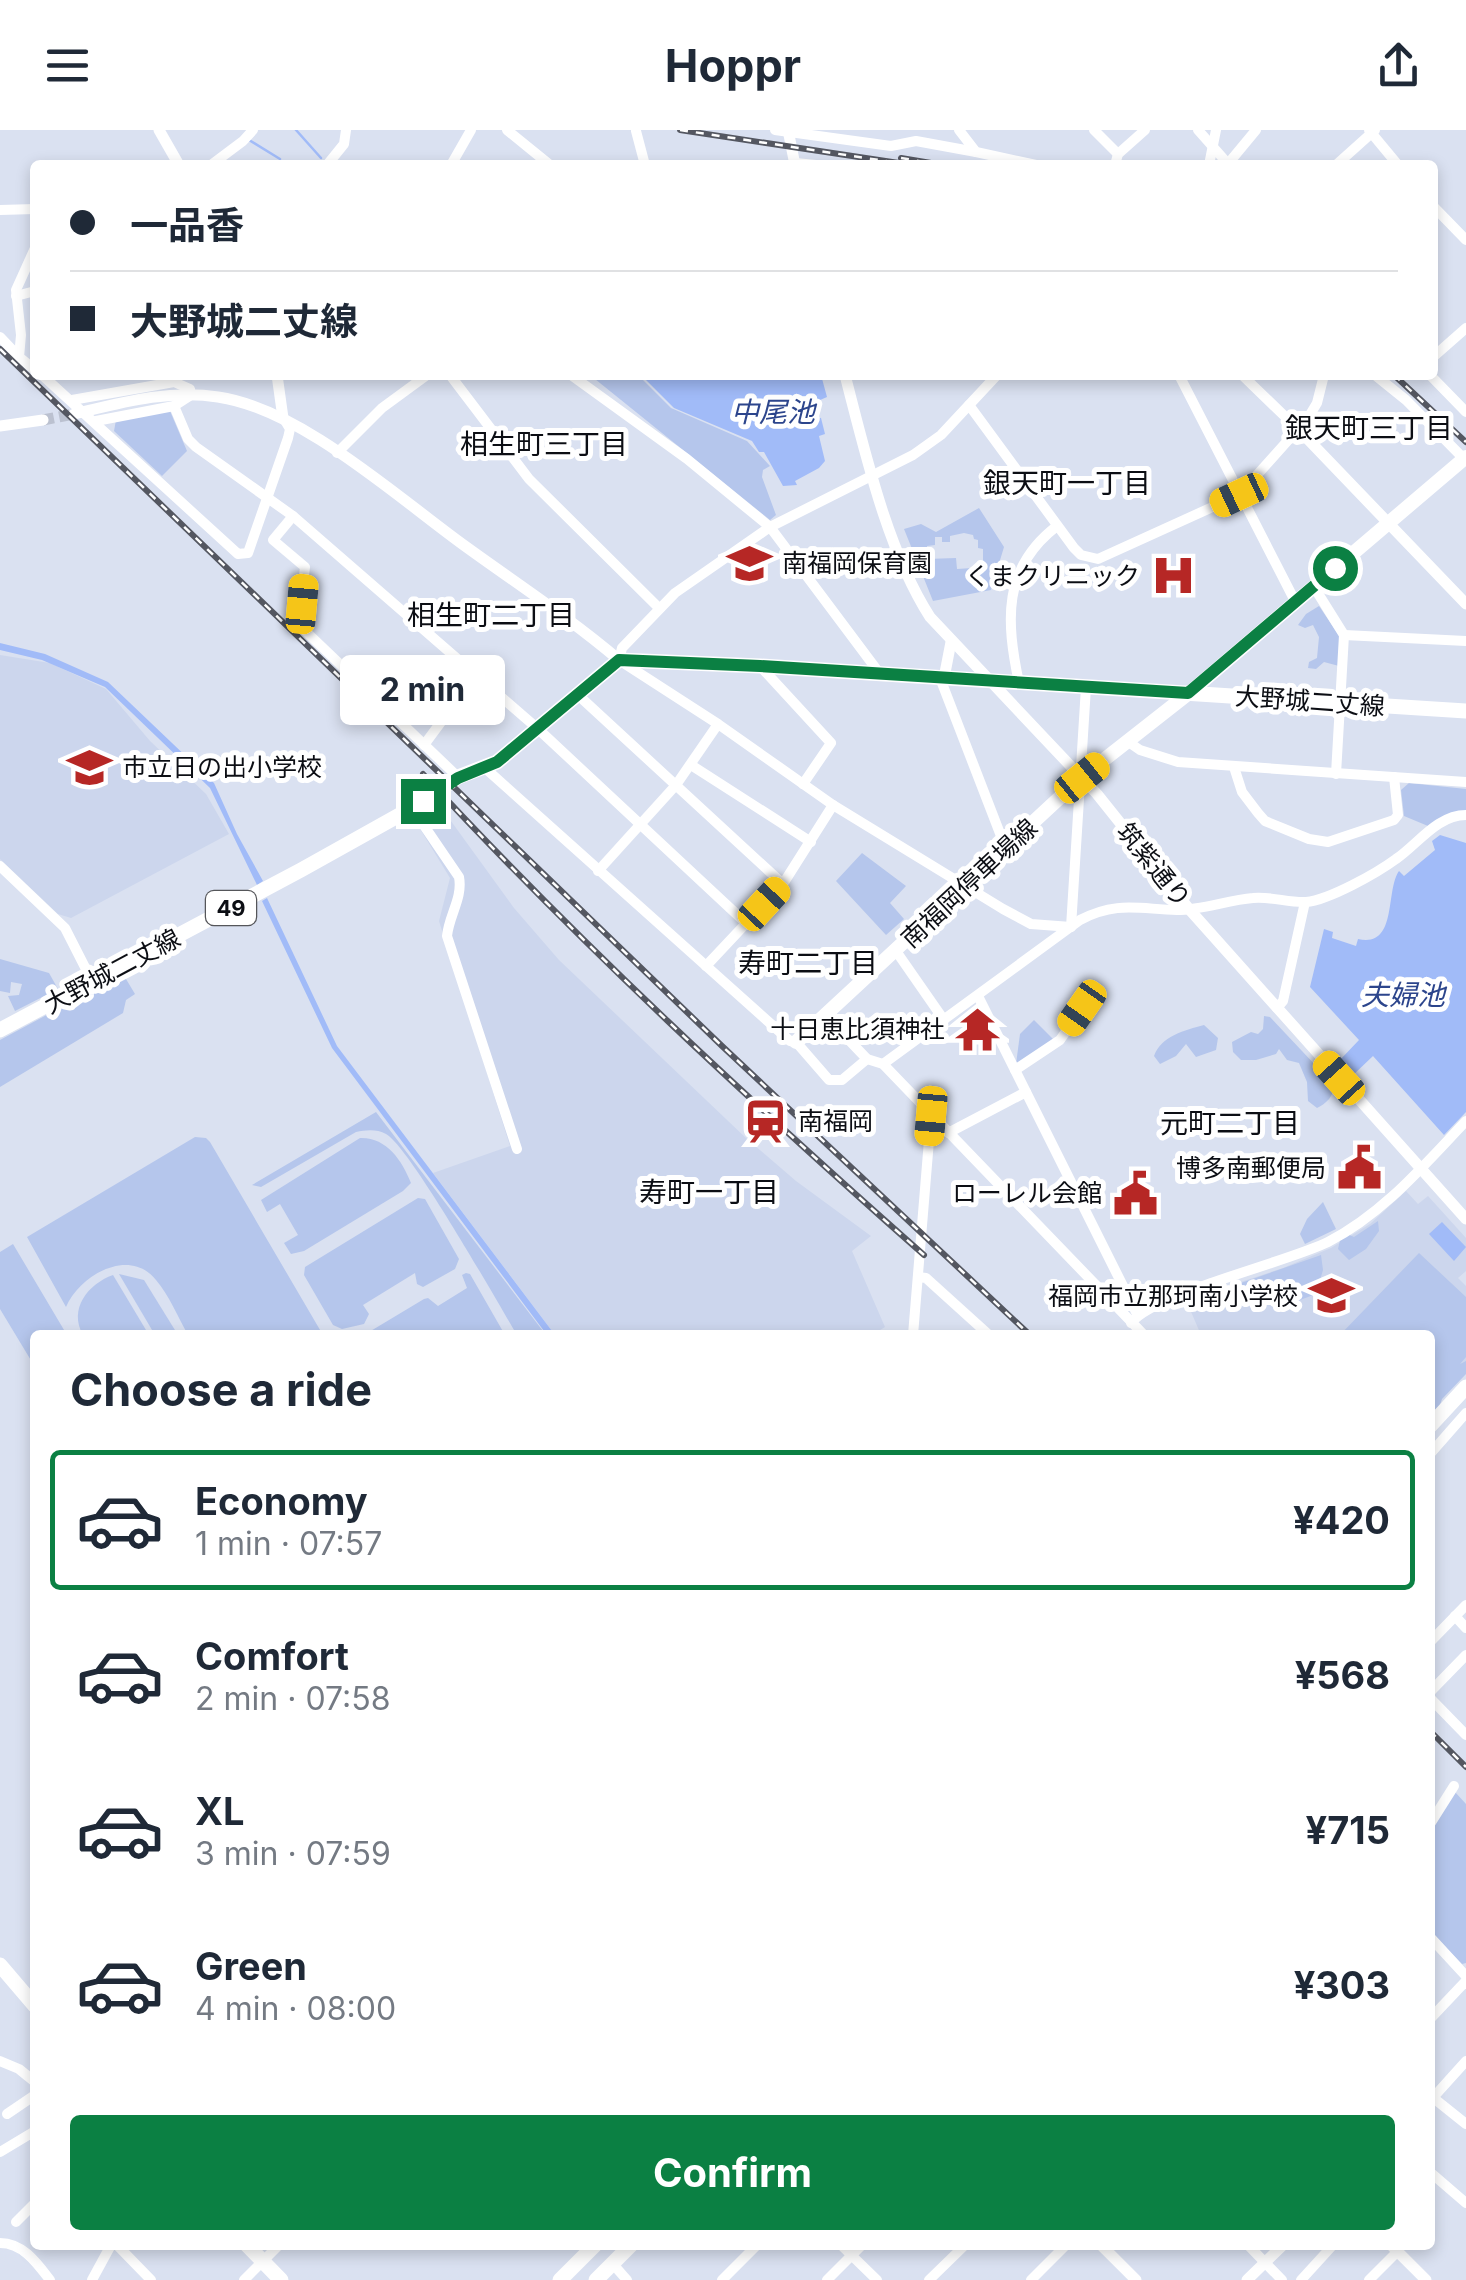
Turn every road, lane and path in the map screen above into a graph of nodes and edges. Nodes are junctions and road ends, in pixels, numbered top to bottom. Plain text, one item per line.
1 (159, 130) edge
2 (253, 130) edge
3 (346, 130) edge
4 (471, 130) edge
5 (507, 130) edge
6 (775, 130) edge
7 (959, 130) edge
8 (1094, 130) edge
9 (1145, 130) edge
10 (1198, 130) edge
11 (1216, 130) edge
12 (1256, 130) edge
13 (636, 131) edge
14 (788, 131) edge
15 (1372, 131) edge
16 (1214, 146) junction
17 (976, 152) junction
18 (176, 160) edge
19 (217, 160) edge
20 (332, 160) edge
21 (454, 160) edge
22 (544, 160) edge
23 (640, 160) edge
24 (794, 160) edge
25 (1013, 160) edge
26 (1116, 160) edge
27 (1210, 160) edge
28 (1224, 160) edge
29 (1232, 160) edge
30 (1341, 160) edge
31 (1394, 160) edge
32 (30, 209) edge
33 (0, 210) edge
34 (1438, 210) edge
35 (1466, 240) edge
36 (30, 259) edge
37 (30, 293) edge
38 (16, 296) junction
39 (1466, 328) edge
40 (0, 337) edge
41 (1438, 353) edge
42 (19, 357) junction
43 (30, 366) edge
44 (47, 380) edge
45 (166, 380) edge
46 (176, 380) edge
47 (278, 380) edge
48 (420, 380) edge
49 (454, 380) edge
50 (578, 380) edge
51 (846, 380) edge
52 (992, 380) edge
53 (1182, 380) edge
54 (1247, 380) edge
55 (1323, 380) edge
56 (1381, 380) edge
57 (1435, 380) edge
58 (190, 394) junction
59 (74, 405) junction
60 (969, 405) junction
61 (174, 406) junction
62 (1466, 412) edge
63 (283, 418) junction
64 (42, 420) tunnel mouth
65 (94, 420) junction
66 (0, 426) edge
67 (1298, 430) junction
68 (337, 453) junction
69 (1465, 459) edge
70 (871, 475) junction
71 (1239, 495) junction
72 (267, 497) junction
73 (292, 516) junction
74 (1388, 524) junction
75 (1057, 526) junction
76 (770, 527) junction
77 (1314, 587) junction
78 (1296, 603) junction
79 (1466, 604) edge
80 (660, 608) junction
81 (1344, 635) junction
82 (1466, 641) edge
83 (951, 642) junction
84 (619, 660) junction
85 (760, 666) junction
86 (470, 672) junction
87 (881, 674) junction
88 (942, 678) junction
89 (990, 681) junction
90 (1019, 683) junction
91 (1086, 687) junction
92 (1188, 693) junction
93 (578, 695) junction
94 (1340, 703) junction
95 (1466, 711) edge
96 (718, 724) junction
97 (537, 728) junction
98 (1127, 742) junction
99 (424, 745) junction
100 (691, 764) junction
101 (1234, 767) junction
102 (485, 768) junction
103 (1336, 774) junction
104 (1394, 777) junction
105 (458, 778) junction
106 (1082, 778) junction
107 (1466, 782) edge
108 (803, 784) junction
109 (676, 785) junction
110 (834, 805) junction
111 (412, 808) junction
112 (1466, 815) edge
113 (641, 824) junction
114 (810, 842) junction
115 (1006, 849) junction
116 (0, 866) edge
117 (598, 871) junction
118 (782, 884) junction
119 (968, 886) junction
120 (1305, 902) junction
121 (1189, 909) junction
122 (746, 923) junction
123 (1072, 927) junction
124 (896, 951) junction
125 (706, 966) junction
126 (92, 981) junction
127 (978, 996) junction
128 (1082, 1008) dead end
129 (1277, 1008) junction
130 (825, 1014) junction
131 (944, 1020) junction
132 (0, 1030) edge
133 (796, 1042) junction
134 (867, 1059) junction
135 (883, 1064) junction
136 (1015, 1070) junction
137 (1026, 1092) junction
138 (931, 1116) junction
139 (1466, 1121) edge
140 (948, 1134) junction
141 (517, 1149) dead end
142 (1420, 1169) junction
143 (1466, 1219) edge
144 (918, 1276) junction
145 (1134, 1318) junction
146 (913, 1330) edge
147 (984, 1330) edge
148 (1141, 1330) edge
149 (1466, 1387) edge
150 (1466, 1413) edge
151 (1435, 1421) edge
152 (1435, 1448) edge
153 (1466, 1605) edge
154 (1455, 1616) junction
155 (1466, 1628) edge
156 (1435, 1637) edge
157 (1466, 1655) edge
158 (1435, 1689) edge
159 (1435, 1701) edge
160 (1466, 1735) edge
161 (1454, 1786) dead end
162 (1435, 1816) edge
163 (1435, 1943) edge
164 (1, 1970) edge
165 (1466, 1978) edge
166 (30, 2001) edge
167 (1435, 2013) edge
168 (0, 2061) edge
169 (1466, 2061) edge
170 (30, 2078) edge
171 (1435, 2094) edge
172 (30, 2098) edge
173 (1435, 2101) edge
174 (7, 2114) dead end
175 (1466, 2124) edge
176 (30, 2134) edge
177 (0, 2152) edge
178 (1435, 2176) edge
179 (1466, 2203) edge
180 (30, 2209) edge
181 (16, 2222) dead end
182 (0, 2243) edge
183 (35, 2250) edge
184 (111, 2250) edge
185 (119, 2250) edge
186 (252, 2250) edge
187 (273, 2250) edge
188 (590, 2250) edge
189 (600, 2250) edge
190 (626, 2250) edge
191 (752, 2250) edge
192 (846, 2250) edge
193 (857, 2250) edge
194 (960, 2250) edge
195 (1061, 2250) edge
196 (1106, 2250) edge
197 (1253, 2250) edge
198 (1278, 2250) edge
199 (1328, 2250) edge
200 (1392, 2250) edge
201 (1396, 2250) edge
202 (30, 2255) junction
203 (852, 2256) junction
204 (262, 2260) junction
205 (1266, 2262) junction
206 (612, 2263) junction
207 (1133, 2279) edge
208 (50, 2280) edge
209 (92, 2280) edge
210 (151, 2280) edge
211 (244, 2280) edge
212 (281, 2280) edge
213 (560, 2280) edge
214 (596, 2280) edge
215 (627, 2280) edge
216 (722, 2280) edge
217 (827, 2280) edge
218 (877, 2280) edge
219 (929, 2280) edge
220 (1032, 2280) edge
221 (1247, 2280) edge
222 (1282, 2280) edge
223 (1300, 2280) edge
224 (1369, 2280) edge
225 (1426, 2280) edge

1 - 18 street
2 - 19 street
3 - 20 street
4 - 21 street
5 - 22 street
6 - 14 street
7 - 17 street
8 - 26 street
9 - 26 street
10 - 16 street
11 - 16 street
12 - 29 street
13 - 23 street
14 - 17 street
14 - 24 street
15 - 30 street
15 - 31 street
16 - 27 street
16 - 28 street
17 - 25 street
32 - 33 street
34 - 35 street
36 - 38 street
37 - 38 street
38 - 42 street
39 - 41 street
40 - 42 street
42 - 43 street
44 - 59 street
45 - 59 street
46 - 58 street
47 - 63 street
48 - 68 street
49 - 80 street
50 - 76 street
51 - 70 street, 筑紫通り
52 - 60 street
53 - 71 street
54 - 67 street
55 - 67 street
56 - 69 street
57 - 62 street
58 - 59 street
58 - 61 street
58 - 63 street
59 - 65 street
60 - 70 street
60 - 75 street
61 - 65 street
61 - 72 street
63 - 68 street
63 - 72 street
64 - 66 street
65 - 72 street
67 - 71 street
67 - 74 street
68 - 84 street
69 - 74 main road, 南福岡停車場線
70 - 76 street
70 - 83 street, 筑紫通り
71 - 75 street
71 - 78 street
72 - 73 street
73 - 86 street
73 - 99 street
74 - 77 main road, 南福岡停車場線
74 - 79 street
75 - 90 street
76 - 80 street
76 - 87 street
77 - 78 main road, 南福岡停車場線
77 - 81 street
78 - 92 main road, 南福岡停車場線
80 - 84 street
81 - 82 street
81 - 94 street
83 - 88 street
83 - 89 street, 筑紫通り
84 - 85 main road, 大野城二丈線
84 - 93 main road, 大野城二丈線 / 49
84 - 96 street
85 - 87 main road, 大野城二丈線
85 - 108 street
86 - 97 street
86 - 99 street
87 - 88 main road, 大野城二丈線
88 - 89 main road, 大野城二丈線
88 - 115 street
89 - 90 main road, 大野城二丈線
89 - 106 street, 筑紫通り
90 - 91 main road, 大野城二丈線
91 - 92 main road, 大野城二丈線
91 - 106 street
92 - 94 main road, 大野城二丈線
92 - 98 main road, 南福岡停車場線
93 - 97 main road, 大野城二丈線 / 49
93 - 109 street
94 - 95 main road, 大野城二丈線
94 - 103 street
96 - 100 street
96 - 108 street
97 - 102 main road, 大野城二丈線 / 49
97 - 113 street
98 - 101 street
98 - 106 main road, 南福岡停車場線
99 - 105 street
100 - 109 street
100 - 114 street
101 - 103 street
101 - 104 street
102 - 105 main road, 大野城二丈線 / 49
102 - 117 street
103 - 104 street
104 - 107 street
105 - 111 main road, 大野城二丈線 / 49
106 - 115 main road, 南福岡停車場線
106 - 121 street, 筑紫通り
106 - 123 street
108 - 110 street
109 - 113 street
109 - 118 street
110 - 114 street
110 - 119 street
111 - 126 main road, 大野城二丈線 / 49
111 - 141 street
112 - 120 street
113 - 117 street
113 - 122 street
114 - 118 street
115 - 119 main road, 南福岡停車場線
116 - 126 street
117 - 125 street
118 - 122 street
119 - 123 street
119 - 124 main road, 南福岡停車場線
120 - 121 street
120 - 129 street
121 - 123 street
121 - 129 street, 筑紫通り
122 - 125 street
123 - 127 street
124 - 130 main road, 南福岡停車場線
124 - 131 street
125 - 133 street
126 - 132 main road, 大野城二丈線 / 49
127 - 131 street
127 - 136 street
128 - 136 street
129 - 142 street, 筑紫通り
130 - 133 main road, 南福岡停車場線
130 - 134 street
131 - 135 street
133 - 134 street
134 - 135 street
135 - 138 street
136 - 137 street
137 - 140 street
137 - 145 street
138 - 140 street
138 - 144 street
139 - 142 street
140 - 145 street
142 - 143 street, 筑紫通り
142 - 145 street
144 - 146 street
144 - 147 street
145 - 148 street
149 - 151 main road
150 - 152 street
153 - 154 street
154 - 155 street
154 - 156 street
157 - 158 street
159 - 160 street
161 - 162 street
163 - 165 street
164 - 166 main road
165 - 167 street
168 - 170 street
169 - 171 street
172 - 174 street
173 - 175 street
176 - 177 street
178 - 179 street
180 - 181 street
182 - 202 street
183 - 202 street
184 - 209 street
185 - 210 street
186 - 204 main road
187 - 204 street
188 - 213 main road
189 - 206 street
190 - 206 main road
191 - 216 street
192 - 203 street
193 - 203 street
194 - 219 street
195 - 220 street
196 - 207 street
197 - 205 street
198 - 205 street
199 - 223 street
200 - 224 street
201 - 225 street
202 - 208 street
203 - 217 street
203 - 218 street
204 - 211 street
204 - 212 main road
205 - 221 street
205 - 222 street
206 - 214 main road
206 - 215 street

